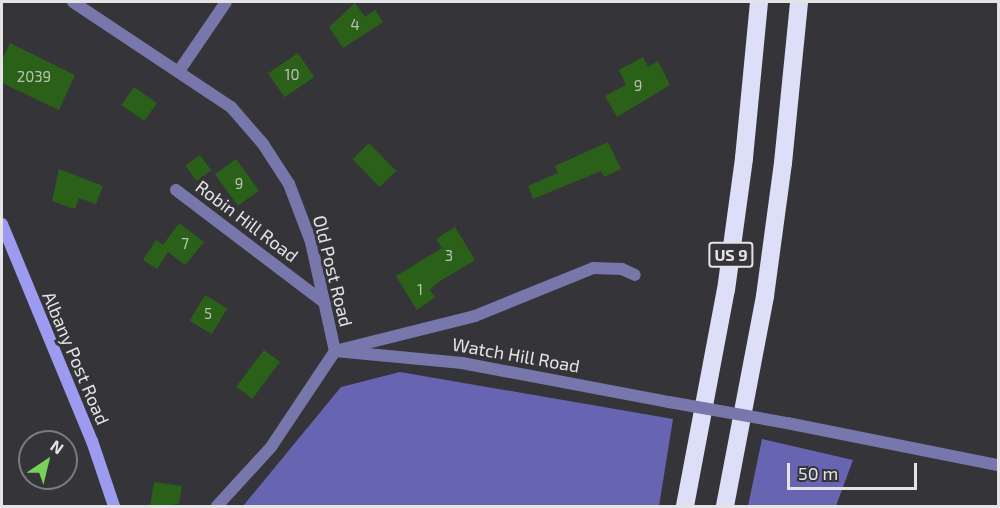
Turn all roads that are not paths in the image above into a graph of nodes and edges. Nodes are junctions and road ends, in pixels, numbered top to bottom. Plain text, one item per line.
1 (73, 2) edge
2 (226, 2) edge
3 (759, 2) edge
4 (799, 2) edge
5 (179, 70) junction
6 (176, 190) dead end
7 (2, 224) edge
8 (634, 274) dead end
9 (325, 303) junction
10 (335, 351) junction
11 (999, 465) edge
12 (114, 507) edge
13 (217, 507) edge
14 (686, 507) edge
15 (725, 507) edge

1 - 5 street, Old Post Road
2 - 5 street
3 - 14 highway, US 9
4 - 15 highway, US 9
5 - 9 street, Old Post Road
6 - 9 street, Robin Hill Road
7 - 12 main road, Albany Post Road
8 - 10 street, Watch Hill Road
9 - 10 street, Old Post Road
10 - 11 street, Watch Hill Road, bridge
10 - 13 street, Old Post Road

